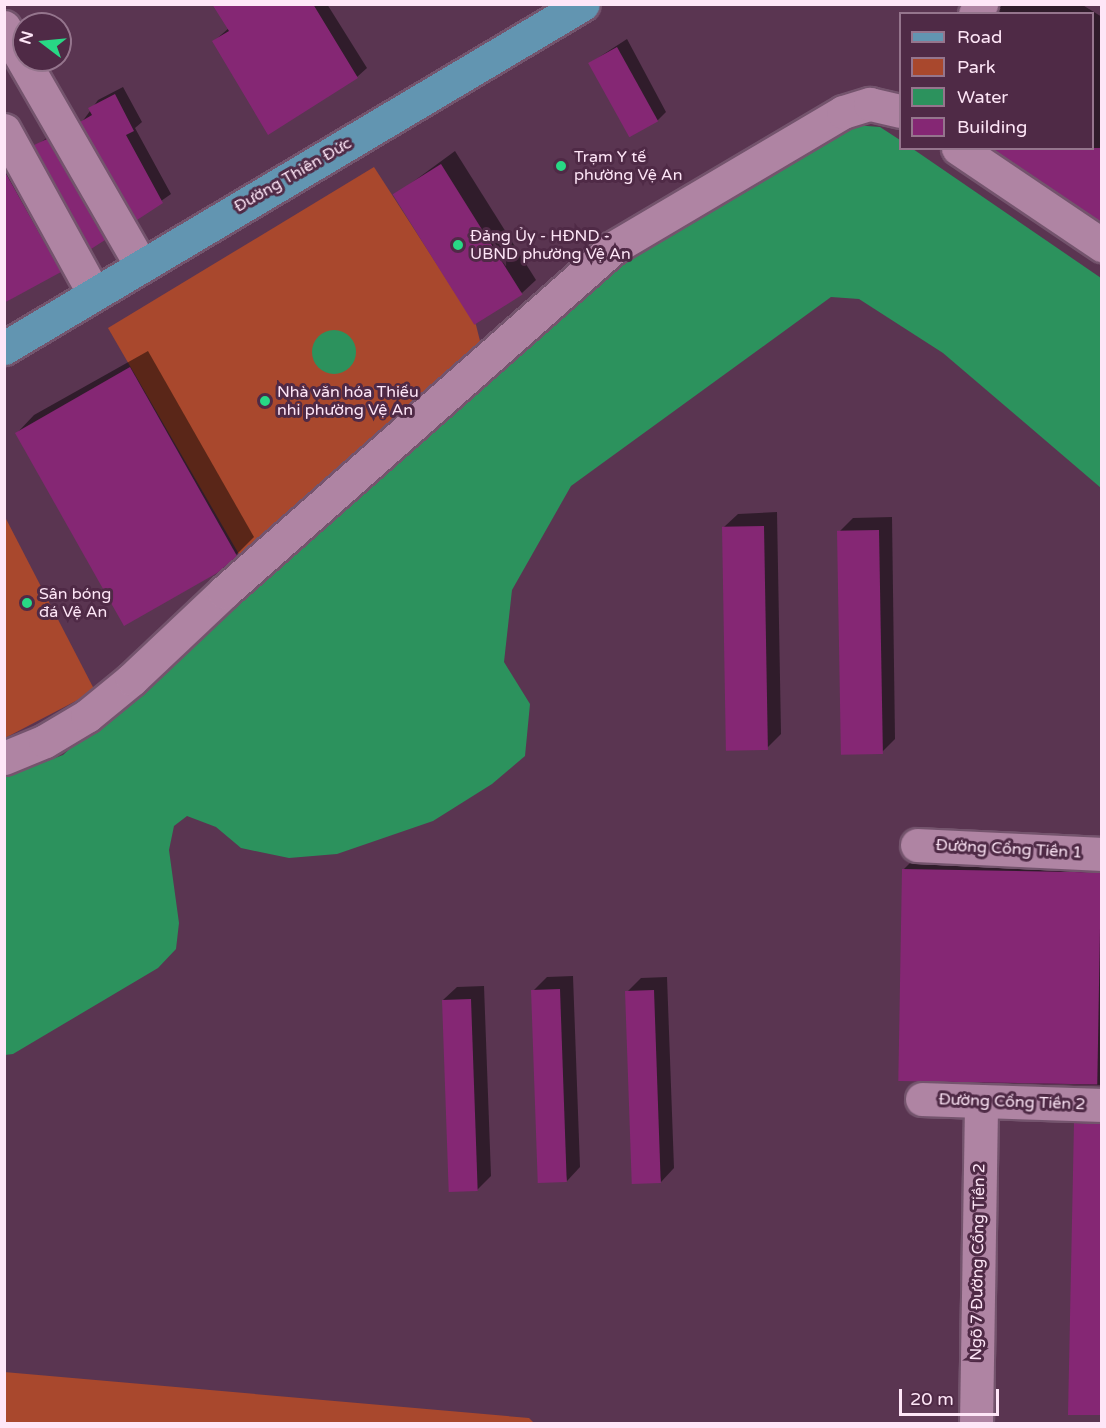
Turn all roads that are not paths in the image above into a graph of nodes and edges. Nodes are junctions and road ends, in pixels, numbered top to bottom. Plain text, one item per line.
1 (583, 4) edge
2 (4, 27) edge
3 (899, 111) edge
4 (4, 130) edge
5 (961, 150) edge
6 (1101, 245) edge
7 (141, 265) junction
8 (94, 294) junction
9 (4, 348) edge
10 (4, 758) edge
11 (917, 845) dead end
12 (1101, 854) edge
13 (922, 1099) dead end
14 (981, 1101) junction
15 (1101, 1105) edge
16 (976, 1424) edge

1 - 7 main road, Đường Thiên Đức
2 - 7 street
3 - 10 street
4 - 8 street
5 - 6 street
7 - 8 main road, Đường Thiên Đức
8 - 9 main road, Đường Thiên Đức
11 - 12 street, Đường Cổng Tiền 1
13 - 14 street, Đường Cổng Tiền 2
14 - 15 street, Đường Cổng Tiền 2
14 - 16 street, Ngõ 7 Đường Cổng Tiền 2

